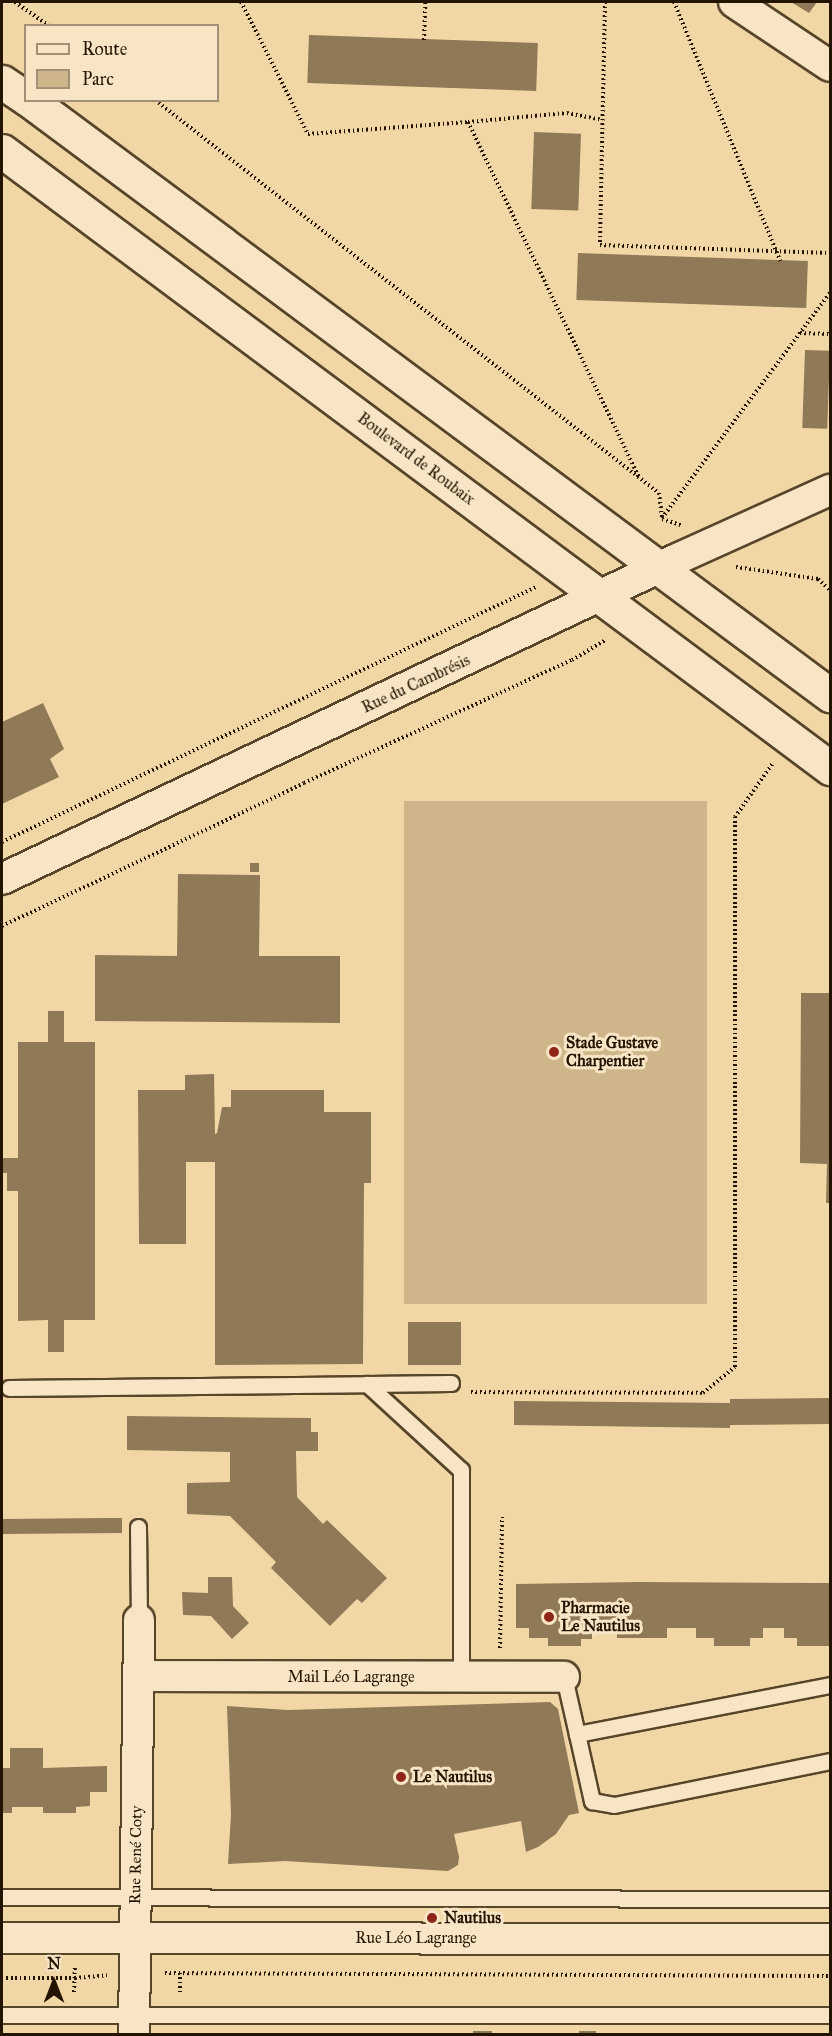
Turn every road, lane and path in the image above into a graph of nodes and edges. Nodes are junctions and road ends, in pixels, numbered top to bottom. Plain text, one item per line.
1 (15, 2) edge
2 (242, 2) edge
3 (425, 2) edge
4 (605, 2) edge
5 (674, 2) edge
6 (734, 2) edge
7 (46, 24) edge
8 (424, 40) dead end
9 (831, 66) edge
10 (2, 82) edge
11 (24, 97) edge
12 (31, 102) edge
13 (158, 102) edge
14 (602, 120) junction
15 (468, 122) junction
16 (2, 151) edge
17 (776, 251) junction
18 (831, 253) edge
19 (780, 261) dead end
20 (831, 293) edge
21 (799, 333) junction
22 (831, 334) edge
23 (639, 478) junction
24 (831, 490) edge
25 (735, 567) dead end
26 (661, 569) junction
27 (564, 570) junction
28 (831, 590) edge
29 (601, 597) junction
30 (635, 622) junction
31 (831, 695) edge
32 (791, 739) junction
33 (831, 768) edge
34 (2, 842) edge
35 (2, 879) edge
36 (2, 926) edge
37 (452, 1383) joint
38 (367, 1384) junction
39 (9, 1388) dead end
40 (502, 1517) dead end
41 (138, 1527) dead end
42 (139, 1620) joint
43 (139, 1676) junction
44 (462, 1677) junction
45 (500, 1677) junction
46 (564, 1677) joint
47 (831, 1685) edge
48 (577, 1734) junction
49 (831, 1761) edge
50 (2, 1897) edge
51 (135, 1897) junction
52 (831, 1899) edge
53 (2, 1938) edge
54 (135, 1938) junction
55 (831, 1940) edge
56 (135, 1972) junction
57 (831, 1976) edge
58 (2, 1978) edge
59 (2, 2015) edge
60 (831, 2015) edge
61 (134, 2025) edge

1 - 7 path
2 - 15 path
3 - 8 path
4 - 14 path
5 - 17 path
6 - 9 street
10 - 11 main road
12 - 26 main road
13 - 23 path
14 - 15 path
14 - 17 path
15 - 23 path
16 - 27 main road, Boulevard de Roubaix
17 - 18 path
17 - 19 path
20 - 21 path
21 - 22 path
21 - 23 path
24 - 26 street, Rue du Cambrésis
25 - 28 path
26 - 29 street, Rue du Cambrésis
26 - 31 main road
27 - 29 main road, Boulevard de Roubaix
27 - 34 path
29 - 30 main road, Boulevard de Roubaix
29 - 35 street, Rue du Cambrésis
30 - 32 main road, Boulevard de Roubaix
30 - 36 path
32 - 33 main road, Boulevard de Roubaix
32 - 37 path
37 - 38 lane
38 - 39 lane
38 - 44 lane
40 - 45 path
41 - 42 lane
42 - 43 street, Rue René Coty
43 - 44 street, Mail Léo Lagrange
43 - 51 street, Rue René Coty
44 - 45 street, Mail Léo Lagrange
45 - 46 street, Mail Léo Lagrange
46 - 48 lane
47 - 48 lane
48 - 49 lane
50 - 51 lane
51 - 52 lane
51 - 54 street, Rue René Coty
53 - 54 street, Rue Léo Lagrange
54 - 55 street, Rue Léo Lagrange
54 - 56 street, Rue René Coty
56 - 57 path
56 - 58 path
56 - 61 street, Rue René Coty
59 - 61 lane
60 - 61 lane

